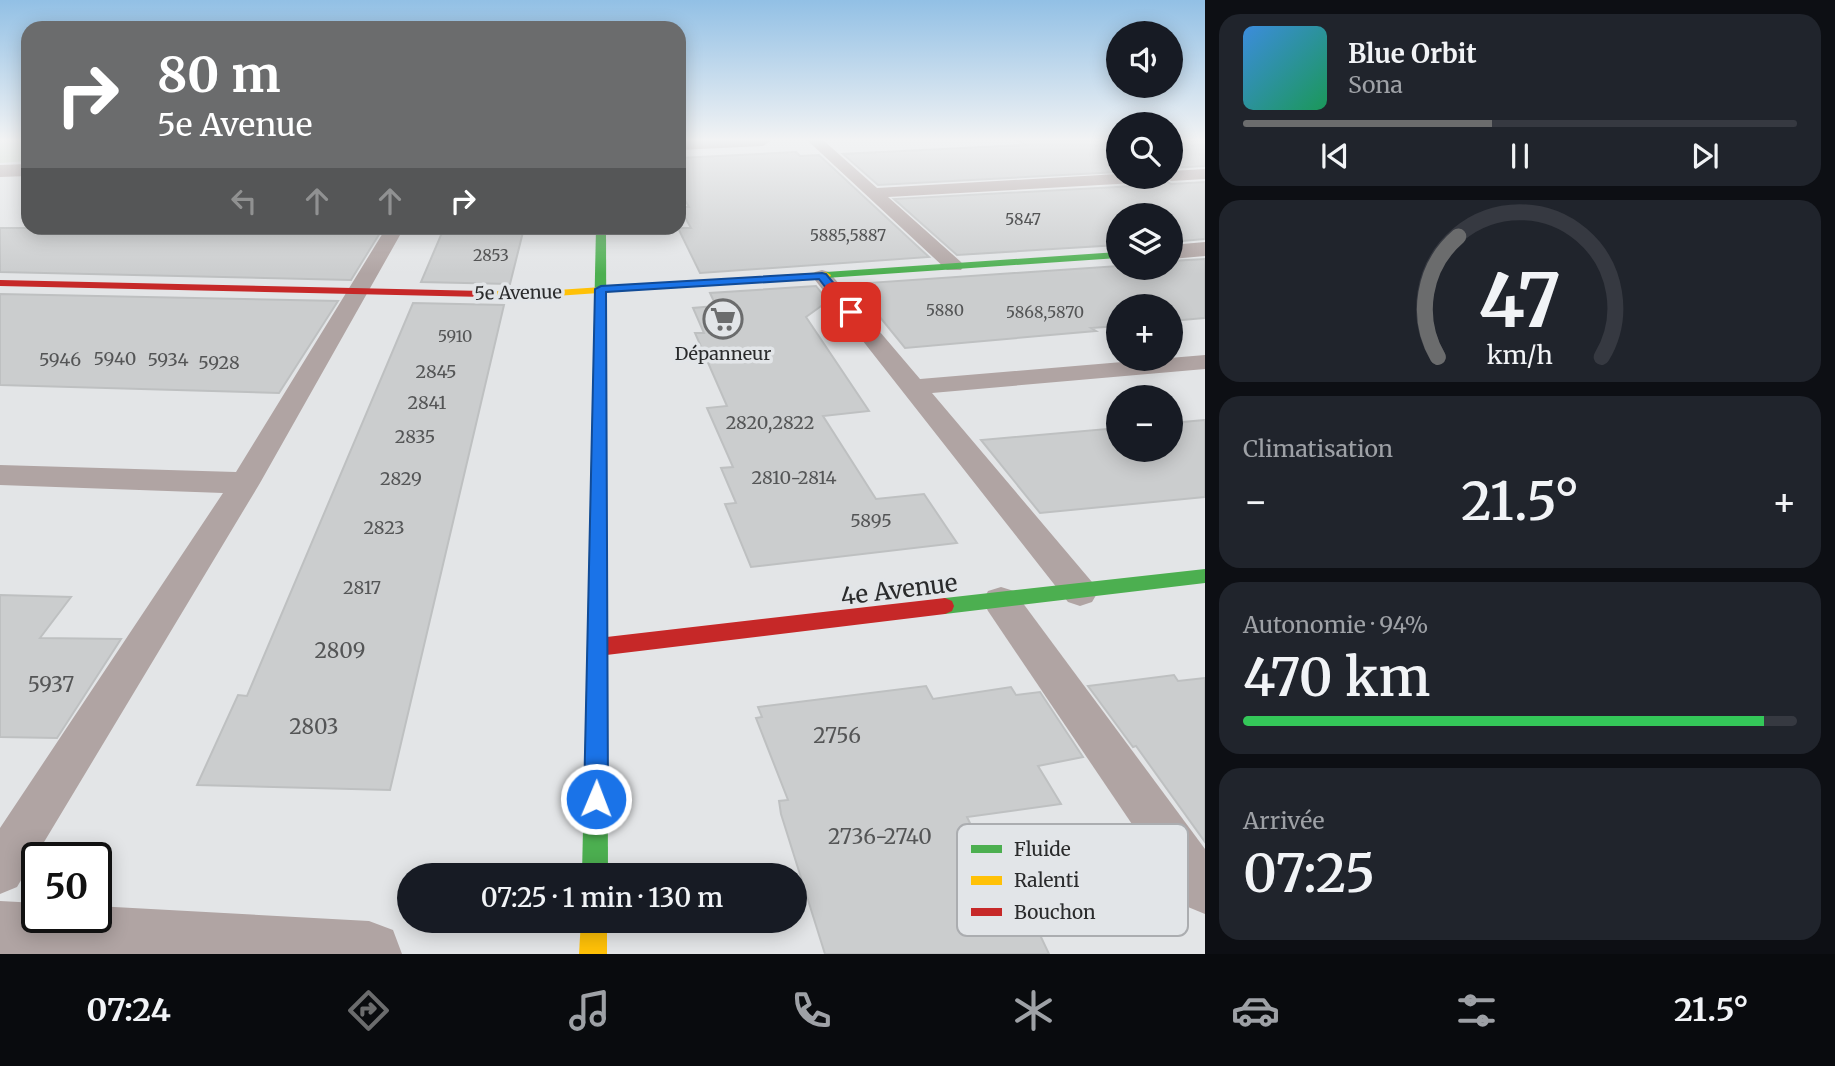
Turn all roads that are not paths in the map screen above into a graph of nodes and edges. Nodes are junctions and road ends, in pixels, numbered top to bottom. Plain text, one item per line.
1 (864, 185) edge
2 (1021, 185) edge
3 (873, 193) junction
4 (391, 235) edge
5 (601, 235) edge
6 (1205, 249) edge
7 (1183, 251) edge
8 (1106, 256) edge
9 (954, 266) junction
10 (822, 276) junction
11 (0, 283) edge
12 (601, 289) junction
13 (357, 291) junction
14 (1205, 362) edge
15 (913, 387) junction
16 (0, 475) edge
17 (244, 483) junction
18 (1205, 576) edge
19 (1080, 592) junction
20 (1001, 601) junction
21 (598, 648) junction
22 (1158, 824) edge
23 (595, 863) edge
24 (1188, 866) edge
25 (0, 870) edge
26 (1205, 890) edge
27 (594, 933) edge
28 (0, 934) edge
29 (369, 954) edge
30 (593, 954) edge

1 - 3 lane
2 - 3 lane
3 - 9 lane
4 - 13 lane
5 - 12 street
6 - 7 street
8 - 9 street, 5e Avenue
9 - 10 street, 5e Avenue
10 - 12 street, 5e Avenue
10 - 15 lane
11 - 13 street, 5e Avenue
12 - 13 street, 5e Avenue
12 - 21 street
13 - 17 lane
14 - 15 lane
15 - 19 lane
16 - 17 lane
17 - 25 lane
18 - 19 street, 4e Avenue
19 - 20 street, 4e Avenue
20 - 21 street, 4e Avenue
20 - 22 lane
21 - 23 street
24 - 26 lane
27 - 30 street
28 - 29 street

